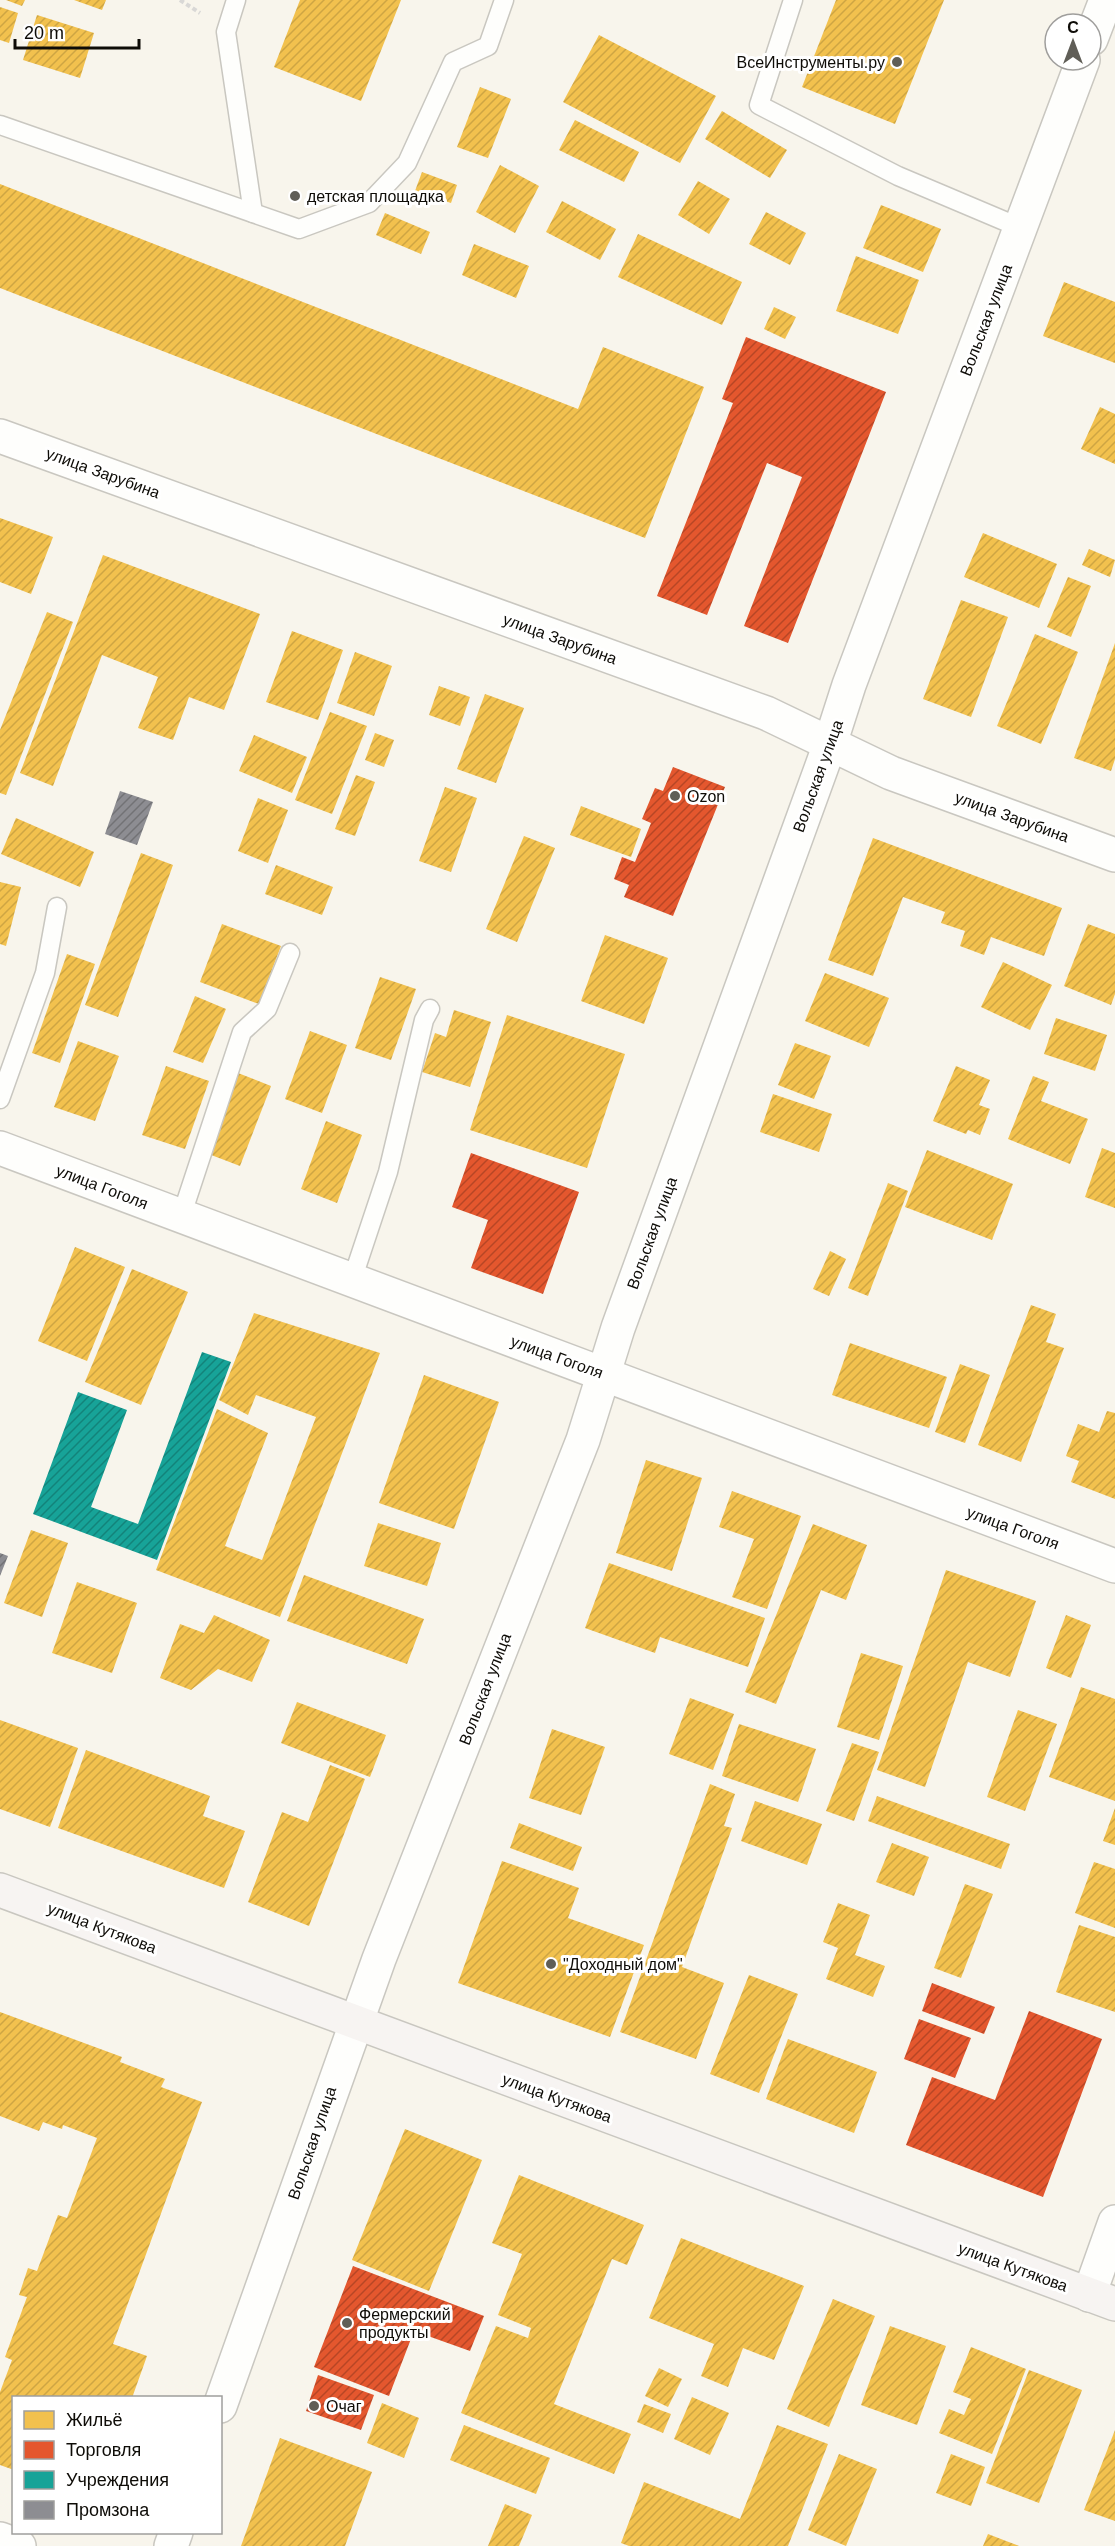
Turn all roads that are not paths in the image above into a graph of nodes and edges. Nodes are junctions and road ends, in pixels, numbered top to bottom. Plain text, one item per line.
1 (236, 0) edge
2 (504, 0) edge
3 (793, 0) edge
4 (1079, 72) edge
5 (0, 125) edge
6 (253, 213) junction
7 (1021, 228) junction
8 (0, 436) edge
9 (830, 744) junction
10 (1115, 855) edge
11 (57, 907) dead end
12 (290, 953) dead end
13 (430, 1009) dead end
14 (0, 1099) edge
15 (0, 1148) edge
16 (181, 1217) junction
17 (352, 1280) junction
18 (603, 1374) junction
19 (1115, 1566) edge
20 (0, 1890) edge
21 (355, 2022) junction
22 (1115, 2222) edge
23 (1102, 2299) edge
24 (222, 2400) edge
25 (0, 2539) edge
26 (19, 2546) edge

1 - 6 lane
2 - 6 lane
3 - 7 lane
4 - 7 street, Вольская улица
5 - 6 lane
7 - 9 street, Вольская улица
8 - 9 street, улица Зарубина
9 - 10 street, улица Зарубина
9 - 18 street, Вольская улица
11 - 14 lane
12 - 16 lane
13 - 17 lane
15 - 16 street, улица Гоголя
16 - 17 street, улица Гоголя
17 - 18 street, улица Гоголя
18 - 19 street, улица Гоголя
18 - 21 street, Вольская улица
20 - 21 street, улица Кутякова
21 - 23 street, улица Кутякова
21 - 24 street, Вольская улица
22 - 23 street
25 - 26 street

